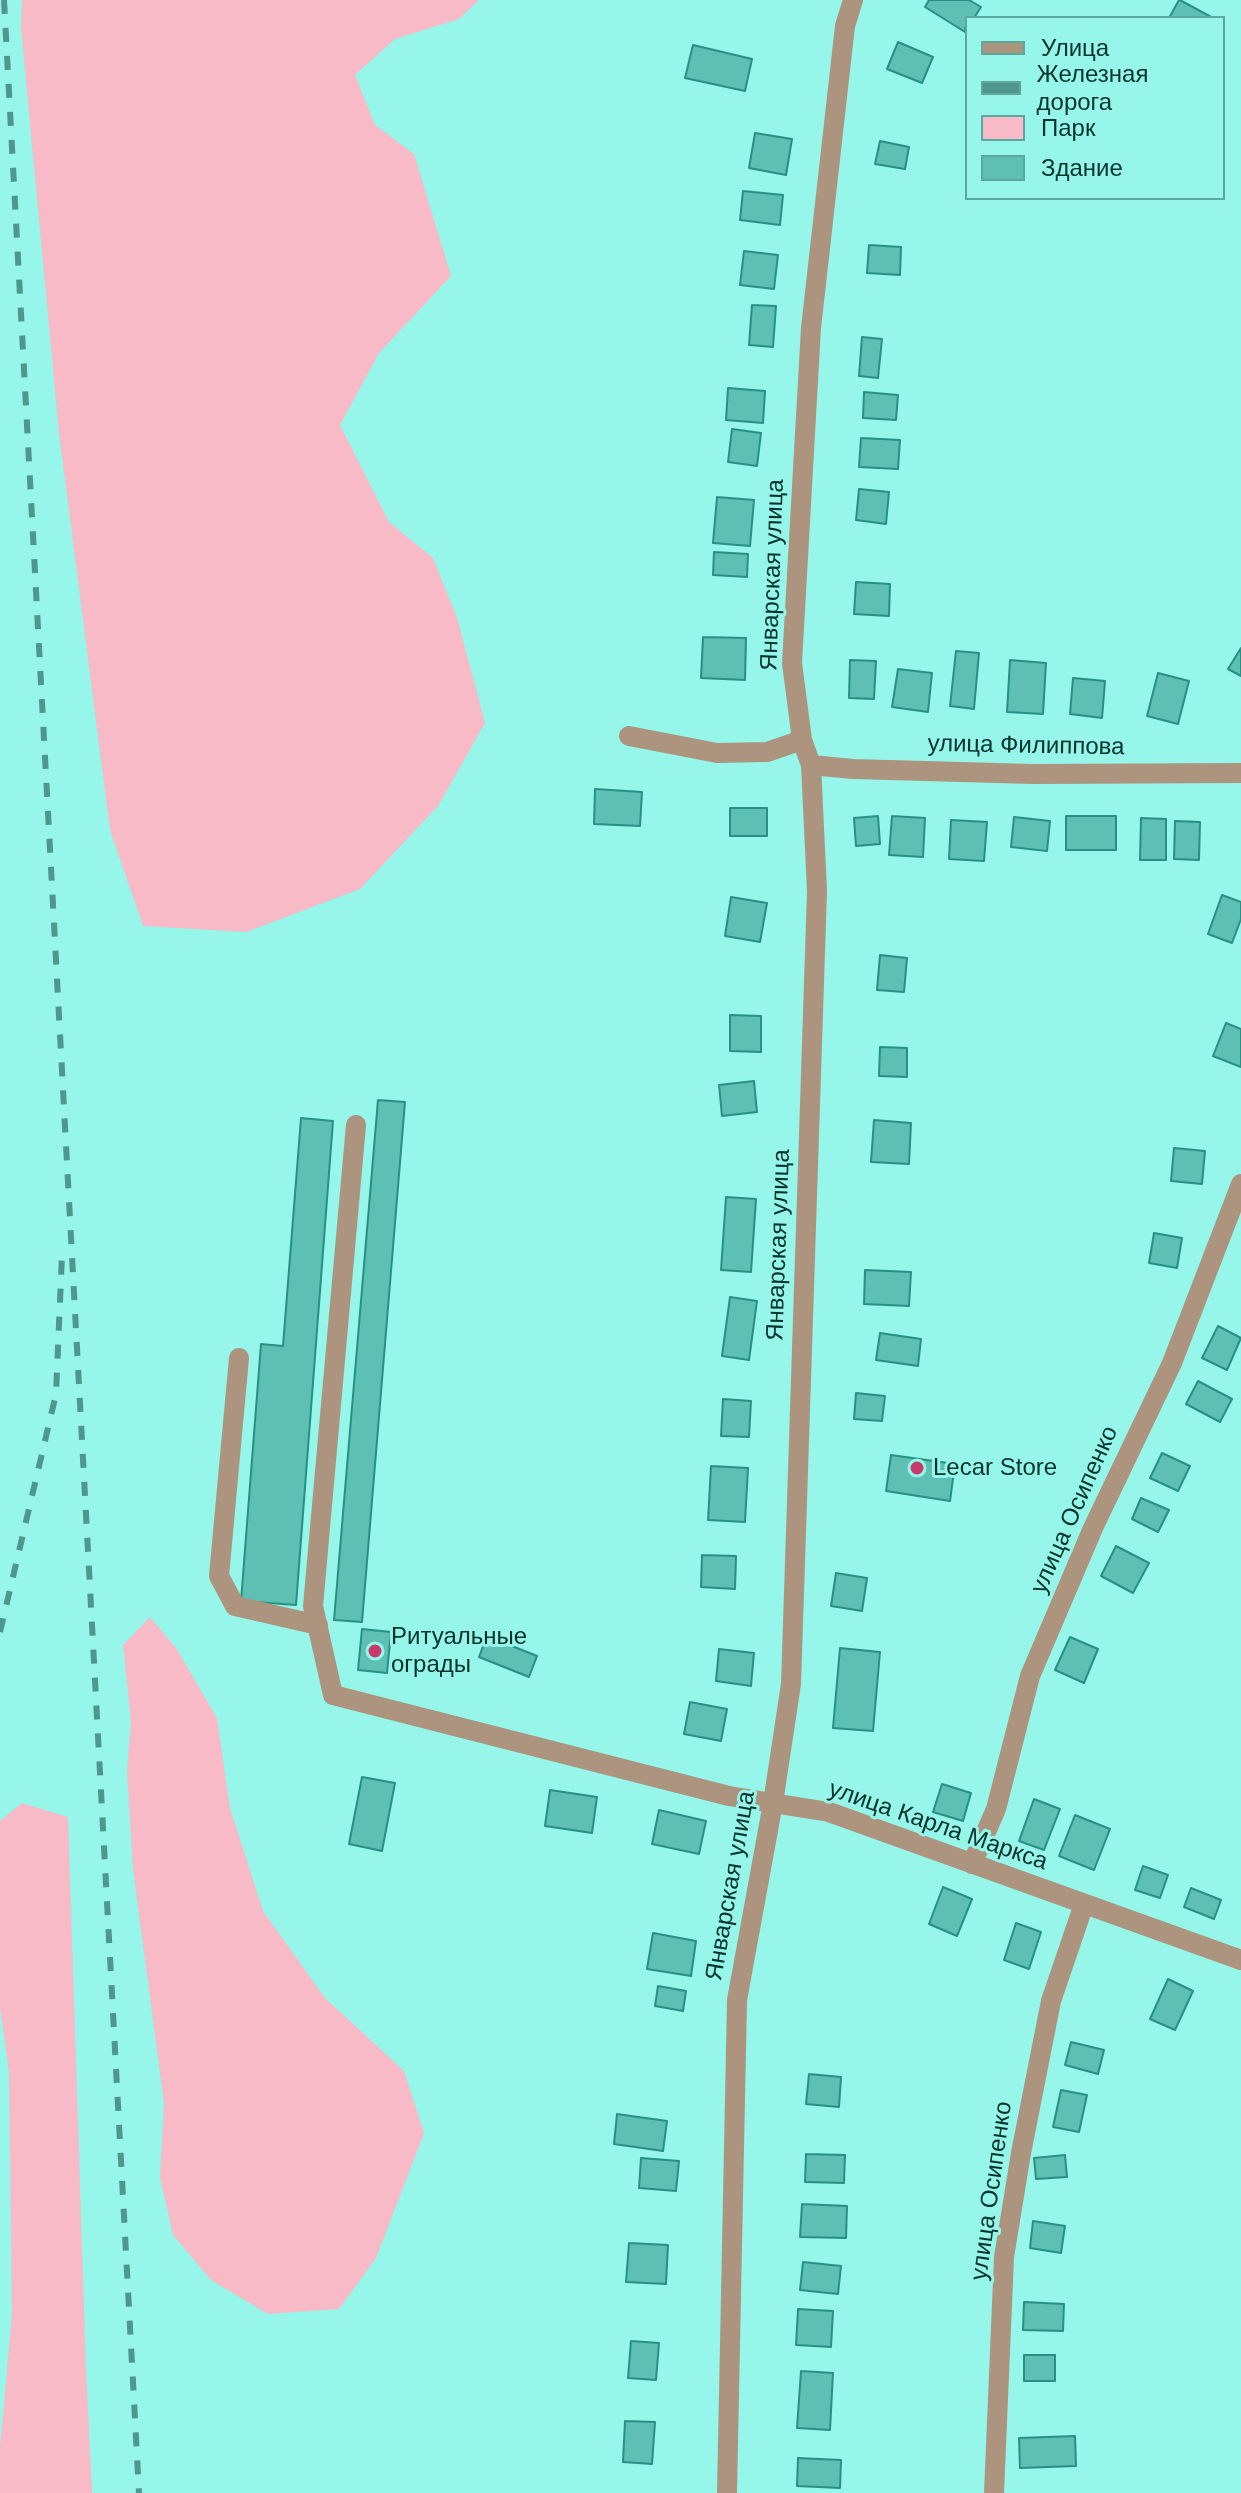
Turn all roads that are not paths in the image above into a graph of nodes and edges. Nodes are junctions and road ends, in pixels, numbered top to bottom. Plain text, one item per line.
1 (853, 0) edge
2 (629, 736) dead end
3 (802, 740) junction
4 (811, 765) junction
5 (1241, 773) edge
6 (356, 1125) dead end
7 (1241, 1184) edge
8 (239, 1358) dead end
9 (318, 1625) junction
10 (773, 1803) junction
11 (972, 1864) junction
12 (1084, 1904) junction
13 (1241, 1960) edge
14 (727, 2493) edge
15 (994, 2493) edge

1 - 3 street, Январская улица
2 - 3 street
3 - 4 street, Январская улица
4 - 5 street, улица Филиппова
4 - 10 street, Январская улица
6 - 9 street
7 - 11 street, улица Осипенко
8 - 9 street
9 - 10 street, улица Карла Маркса
10 - 11 street, улица Карла Маркса
10 - 14 street, Январская улица
11 - 12 street, улица Карла Маркса
12 - 13 street, улица Карла Маркса
12 - 15 street, улица Осипенко

